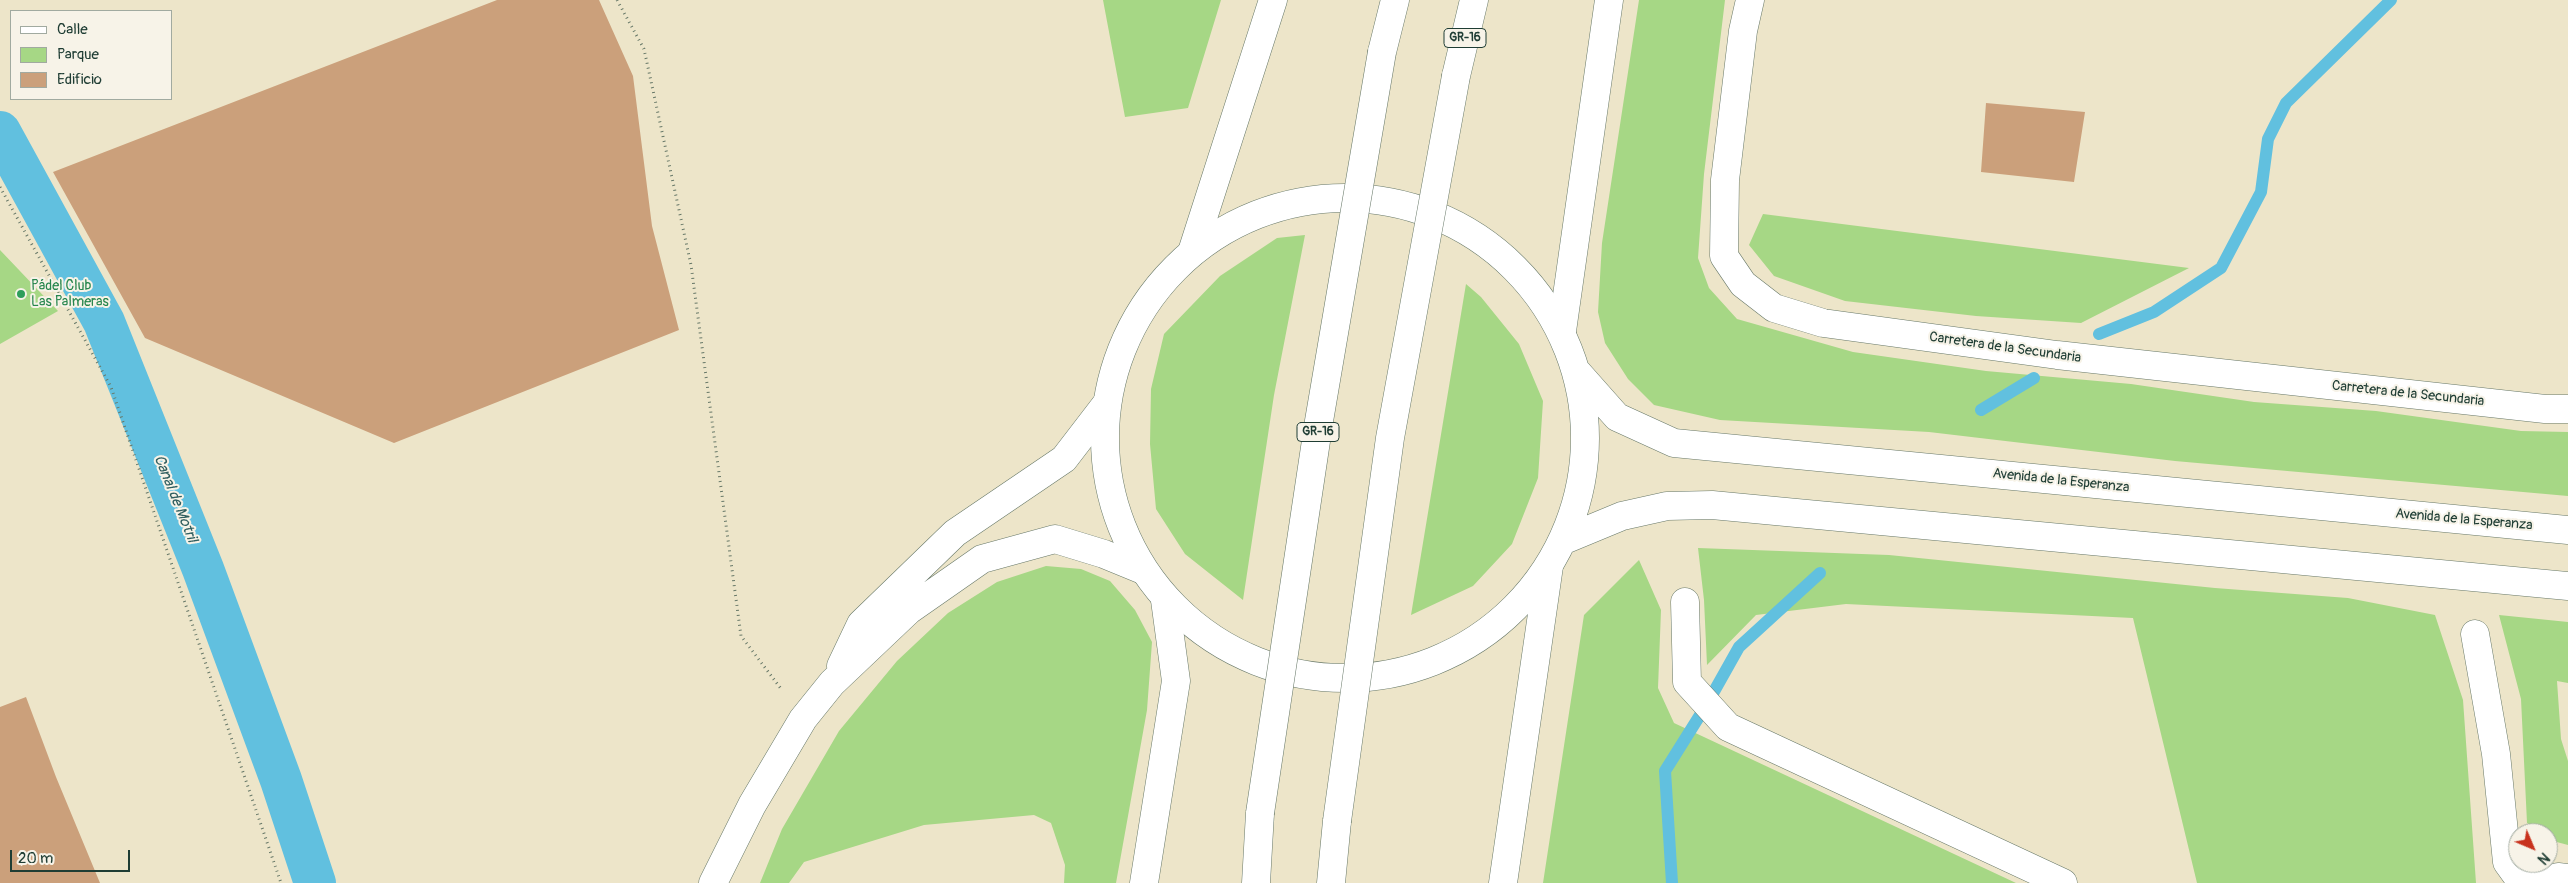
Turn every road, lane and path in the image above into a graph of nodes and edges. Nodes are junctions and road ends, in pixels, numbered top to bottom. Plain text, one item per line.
1 (617, 0) edge
2 (1273, 0) edge
3 (1396, 0) edge
4 (1474, 0) edge
5 (1609, 0) edge
6 (1750, 0) edge
7 (0, 187) edge
8 (1192, 252) junction
9 (1562, 331) junction
10 (1578, 373) junction
11 (1107, 403) junction
12 (2568, 408) edge
13 (2568, 530) edge
14 (1564, 540) junction
15 (1549, 566) junction
16 (1143, 570) junction
17 (2568, 586) edge
18 (1165, 600) junction
19 (1684, 602) dead end
20 (2475, 634) dead end
21 (832, 683) junction
22 (803, 719) junction
23 (2568, 878) edge
24 (282, 883) edge
25 (713, 883) edge
26 (1144, 883) edge
27 (1256, 883) edge
28 (1332, 883) edge
29 (1503, 883) edge
30 (2063, 883) edge
31 (2522, 883) edge
32 (2535, 883) edge

1 - 22 path
2 - 8 main road
3 - 27 main road, GR-16, bridge
4 - 28 main road, GR-16, bridge
5 - 9 main road
6 - 12 main road, Carretera de la Secundaria
7 - 24 path
8 - 9 main road
8 - 11 main road
9 - 10 main road
10 - 13 main road, Avenida de la Esperanza
10 - 14 main road
11 - 16 main road
11 - 21 main road
14 - 15 main road
14 - 17 main road
15 - 18 main road
15 - 29 main road
16 - 18 main road
16 - 21 main road
18 - 26 main road
19 - 30 main road
20 - 31 main road
21 - 22 main road
22 - 25 main road
23 - 32 main road

